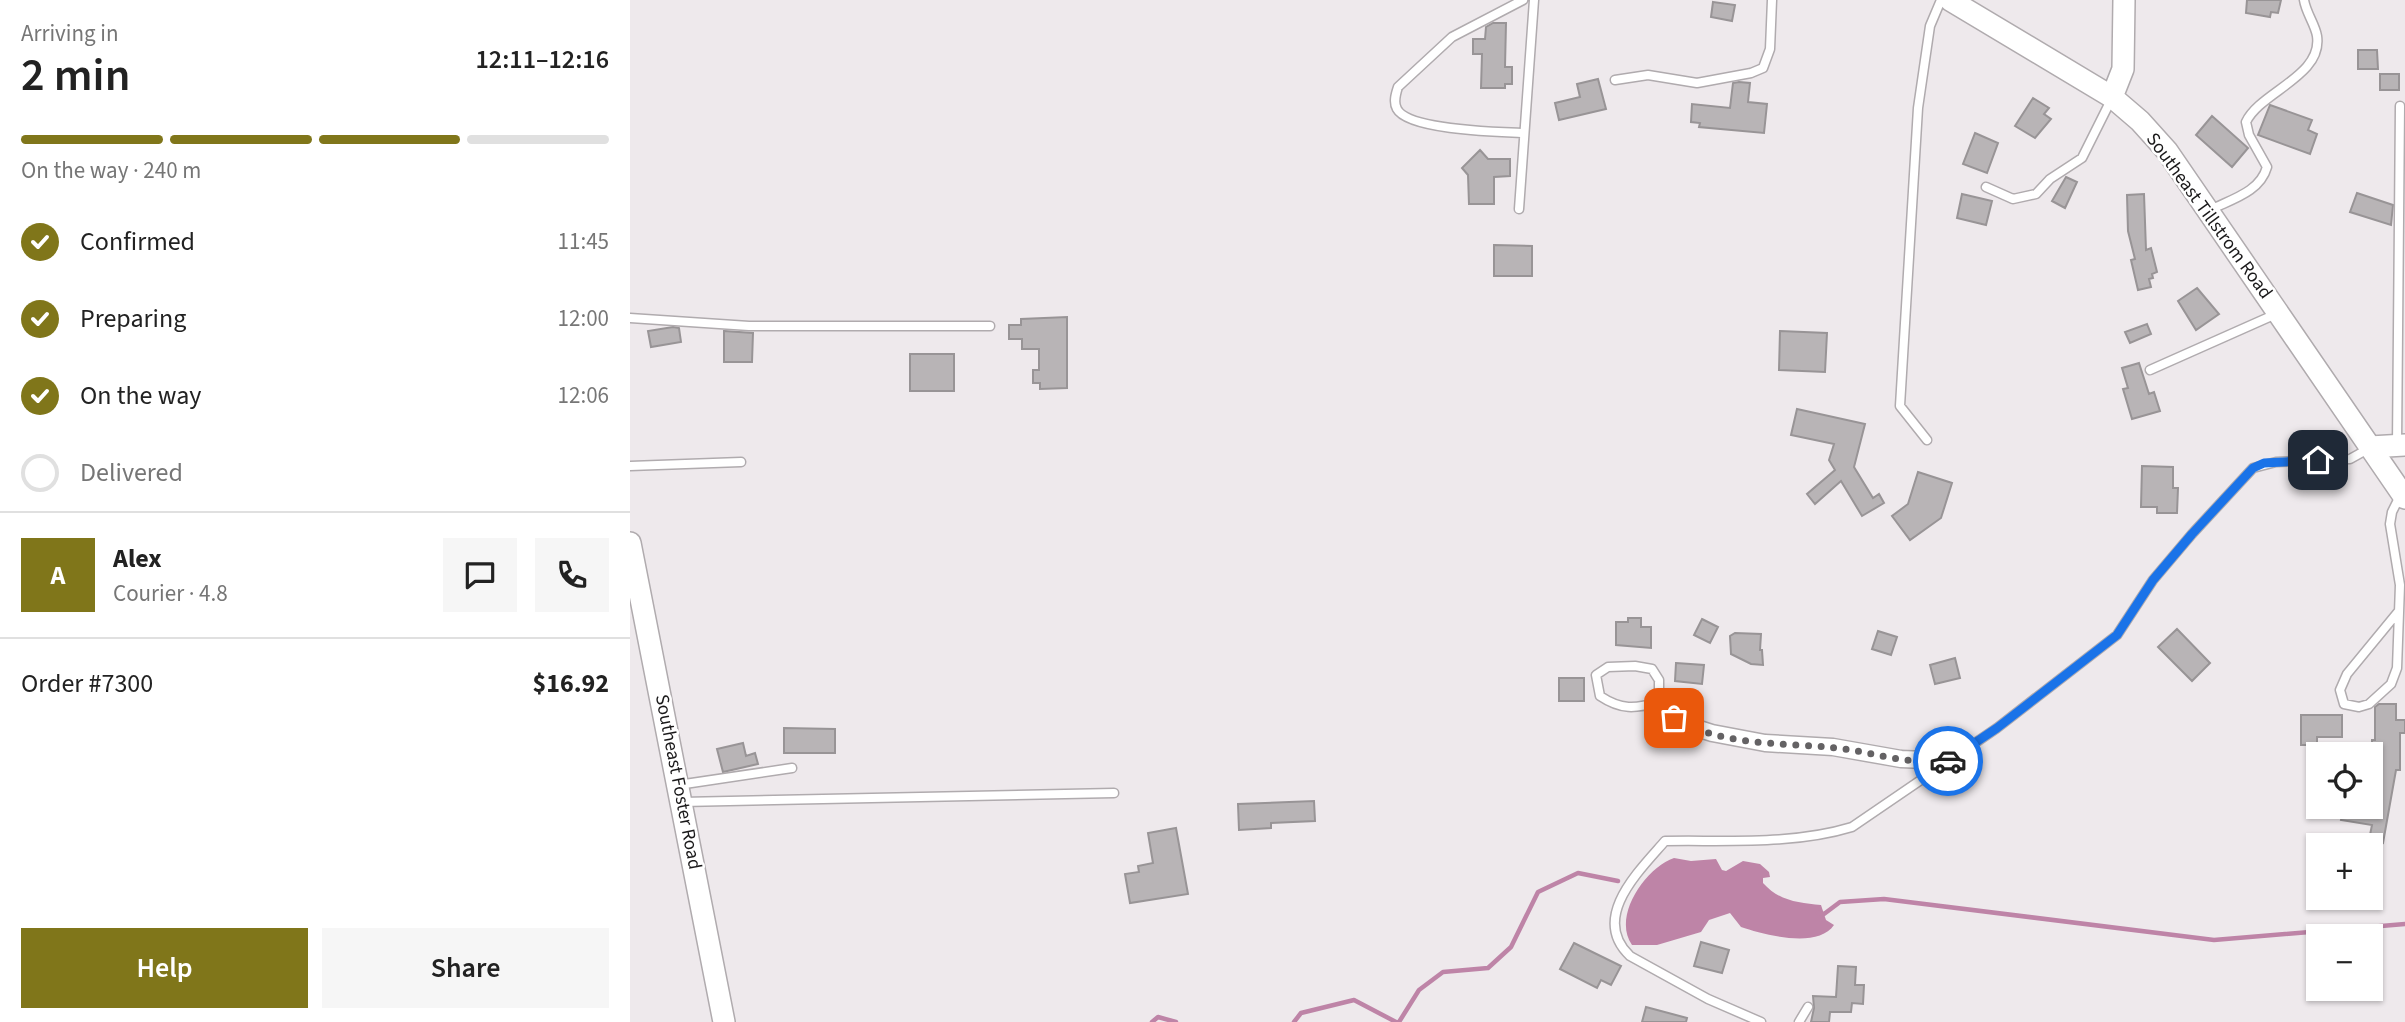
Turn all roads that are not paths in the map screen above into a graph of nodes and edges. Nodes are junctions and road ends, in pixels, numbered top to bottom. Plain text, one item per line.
1 (1522, 0) edge
2 (1534, 0) edge
3 (1772, 0) edge
4 (1941, 0) edge
5 (1950, 0) edge
6 (2124, 0) edge
7 (2304, 0) edge
8 (1615, 80) dead end
9 (2112, 97) junction
10 (2400, 106) dead end
11 (1523, 133) junction
12 (1986, 187) dead end
13 (1519, 209) dead end
14 (2208, 210) junction
15 (2278, 313) junction
16 (630, 318) edge
17 (990, 326) dead end
18 (2150, 370) dead end
19 (1927, 440) dead end
20 (2401, 445) edge
21 (2370, 447) junction
22 (741, 461) dead end
23 (630, 466) edge
24 (2403, 495) edge
25 (630, 542) edge
26 (2398, 612) junction
27 (1659, 702) junction
28 (1949, 761) junction
29 (792, 768) dead end
30 (1114, 793) dead end
31 (680, 794) junction
32 (1808, 1007) dead end
33 (724, 1022) edge
34 (1761, 1022) edge
35 (1799, 1022) edge

1 - 11 lane
2 - 11 lane
3 - 8 lane
4 - 19 lane
5 - 9 main road, Southeast Tillstrom Road
6 - 9 main road
7 - 14 lane
9 - 12 lane
9 - 14 main road, Southeast Tillstrom Road
10 - 20 lane
11 - 13 lane
14 - 15 main road, Southeast Tillstrom Road
15 - 18 lane
15 - 21 main road, Southeast Tillstrom Road
16 - 17 lane
20 - 21 main road
21 - 24 main road, Southeast Tillstrom Road
21 - 28 lane
22 - 23 lane
24 - 26 lane
25 - 31 main road, Southeast Foster Road
26 - 26 lane
27 - 27 lane
27 - 28 street
28 - 34 lane
29 - 31 lane
30 - 31 lane
31 - 33 main road, Southeast Foster Road
32 - 35 lane

